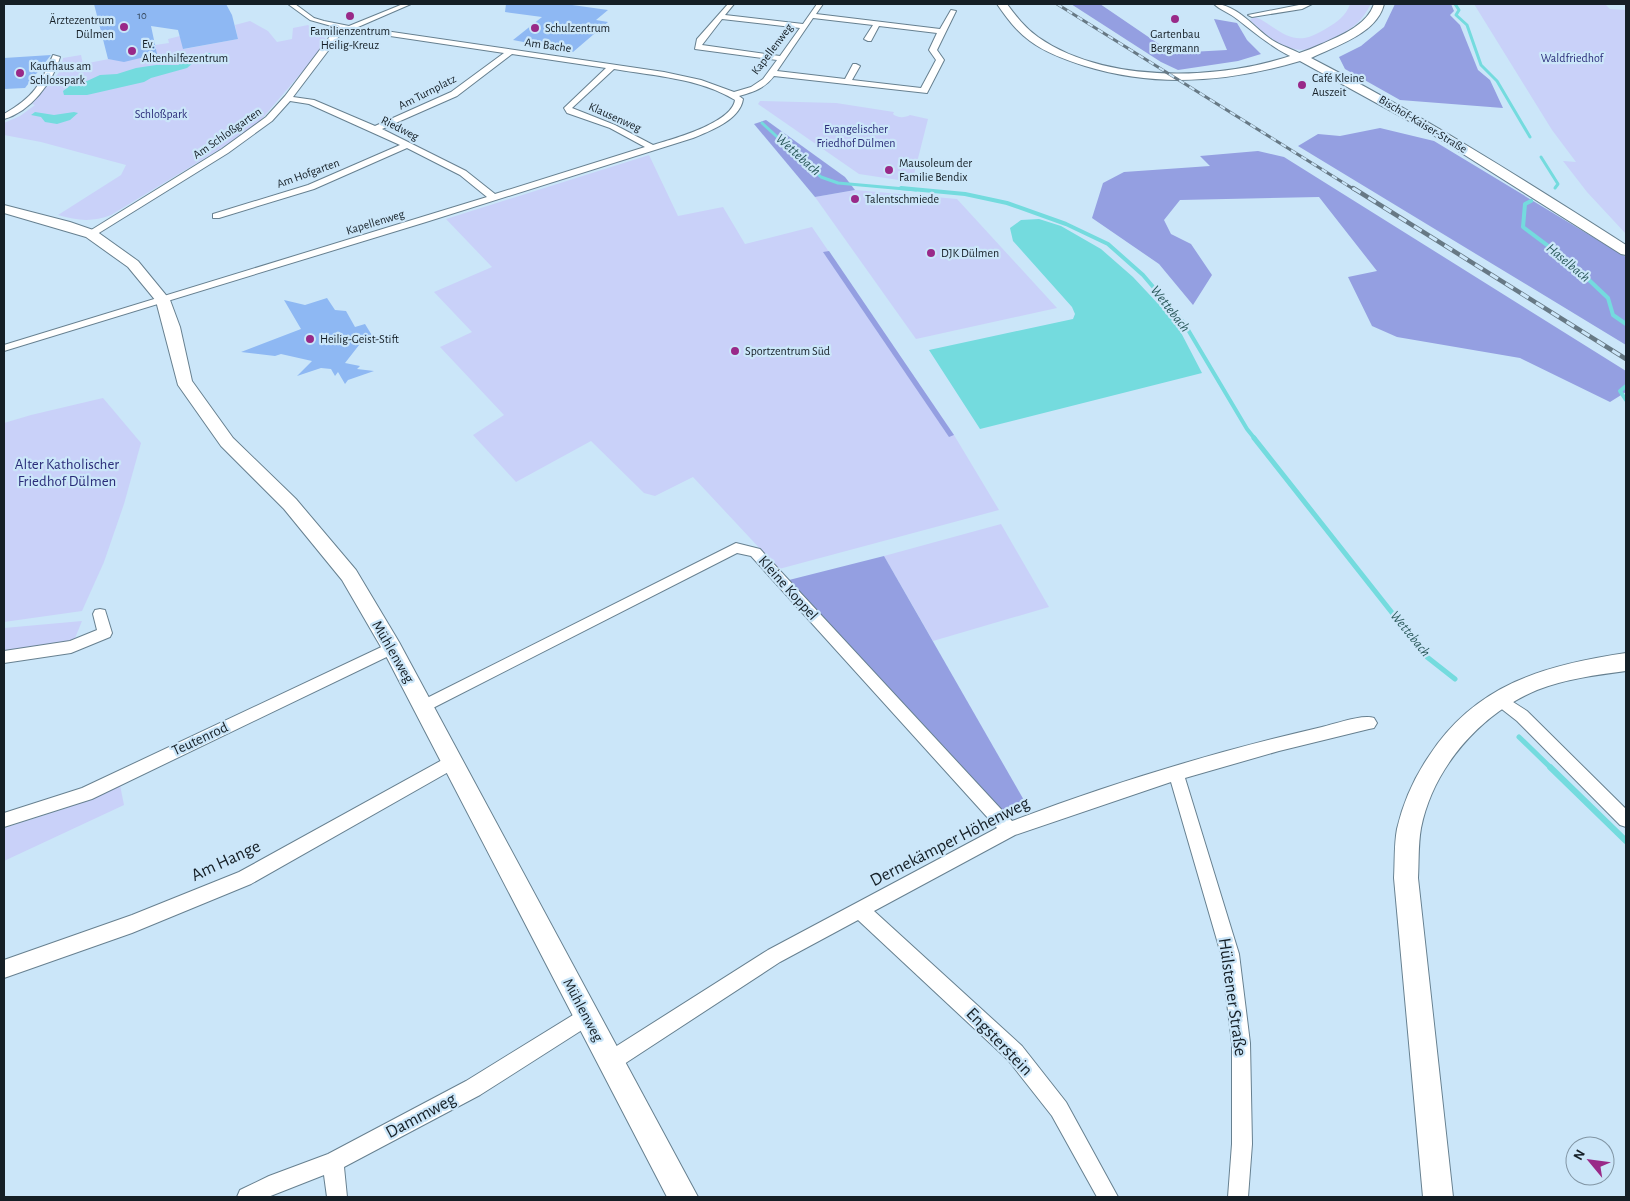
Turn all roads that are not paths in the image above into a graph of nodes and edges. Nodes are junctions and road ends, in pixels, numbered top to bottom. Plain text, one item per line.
1 (291, 4) edge
2 (408, 4) edge
3 (731, 4) edge
4 (820, 4) edge
5 (1002, 4) edge
6 (1217, 4) edge
7 (1309, 4) edge
8 (1379, 4) edge
9 (953, 11) dead end
10 (1252, 15) dead end
11 (811, 16) junction
12 (720, 17) junction
13 (877, 24) junction
14 (804, 26) junction
15 (349, 28) junction
16 (941, 31) junction
17 (868, 39) dead end
18 (511, 52) junction
19 (56, 57) dead end
20 (782, 58) junction
21 (1303, 58) junction
22 (856, 66) dead end
23 (612, 67) junction
24 (772, 73) junction
25 (847, 82) junction
26 (288, 98) junction
27 (736, 98) junction
28 (4, 117) edge
29 (375, 129) junction
30 (405, 146) junction
31 (652, 148) junction
32 (494, 197) junction
33 (4, 209) edge
34 (216, 216) dead end
35 (91, 234) junction
36 (1626, 251) edge
37 (163, 300) junction
38 (4, 348) edge
39 (100, 614) dead end
40 (392, 648) junction
41 (4, 657) edge
42 (1626, 662) edge
43 (1499, 699) junction
44 (424, 706) junction
45 (1369, 723) dead end
46 (452, 761) junction
47 (1176, 774) junction
48 (4, 820) edge
49 (1626, 820) edge
50 (1009, 830) junction
51 (860, 910) junction
52 (4, 970) edge
53 (586, 1016) junction
54 (611, 1061) junction
55 (333, 1162) junction
56 (247, 1197) edge
57 (337, 1197) edge
58 (683, 1197) edge
59 (1108, 1197) edge
60 (1238, 1197) edge
61 (1438, 1197) edge

1 - 15 street
2 - 15 street, Am Schloßgarten
3 - 12 street
4 - 11 street, Kapellenweg
5 - 21 street
6 - 21 street, Bischof-Kaiser-Straße
7 - 10 street
8 - 21 street
9 - 16 street
11 - 13 street
11 - 14 street, Kapellenweg
12 - 14 street
12 - 20 street
13 - 16 street
13 - 17 street
14 - 20 street, Kapellenweg
15 - 18 street, Am Bache
15 - 26 street, Am Schloßgarten
16 - 25 street
18 - 23 street, Am Bache
18 - 29 street, Am Turnplatz
19 - 28 street
20 - 24 street, Kapellenweg
21 - 36 street, Bischof-Kaiser-Straße
22 - 25 street
23 - 27 street, Am Bache
23 - 31 street, Klausenweg
24 - 25 street
24 - 27 street, Kapellenweg
26 - 29 street, Riedweg
26 - 35 street, Am Schloßgarten
27 - 31 street, Kapellenweg
29 - 30 street, Riedweg
30 - 32 street, Riedweg
30 - 34 street, Am Hofgarten
31 - 32 street, Kapellenweg
32 - 37 street, Kapellenweg
33 - 35 street, Mühlenweg
35 - 37 street, Mühlenweg
37 - 38 street, Kapellenweg
37 - 40 street, Mühlenweg
39 - 41 street
40 - 44 street, Mühlenweg
40 - 48 street, Teutenrod
42 - 43 street
43 - 49 street
43 - 61 street
44 - 46 street, Mühlenweg
44 - 50 street, Kleine Koppel
45 - 47 street, Dernekämper Höhenweg
46 - 52 street, Am Hange
46 - 53 street, Mühlenweg
47 - 50 street, Dernekämper Höhenweg
47 - 60 street, Hülstener Straße
50 - 51 street, Dernekämper Höhenweg
51 - 54 street, Dernekämper Höhenweg
51 - 59 street, Engsterstein
53 - 54 street, Mühlenweg
53 - 55 street, Dammweg
54 - 58 street, Mühlenweg
55 - 56 street, Dammweg
55 - 57 street

